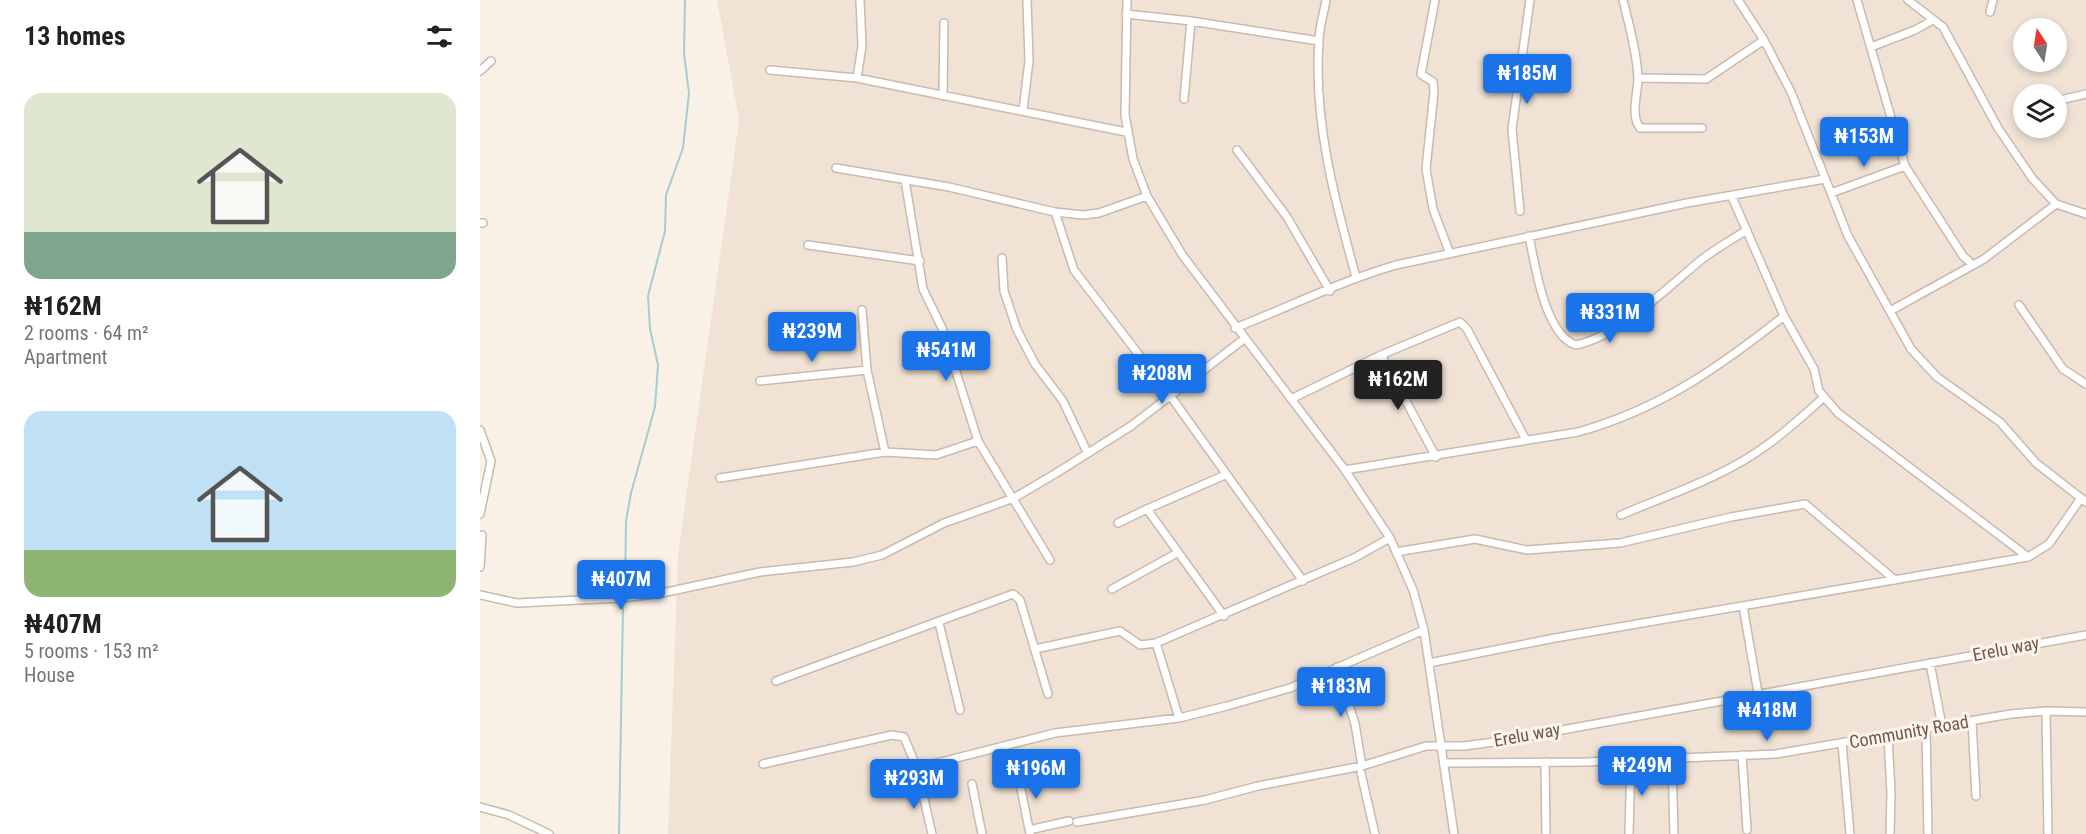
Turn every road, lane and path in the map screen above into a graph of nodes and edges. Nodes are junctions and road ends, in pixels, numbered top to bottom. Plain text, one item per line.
1 (860, 0) edge
2 (1027, 0) edge
3 (1127, 0) edge
4 (1326, 0) edge
5 (1435, 0) edge
6 (1530, 0) edge
7 (1623, 0) edge
8 (1738, 0) edge
9 (1857, 0) edge
10 (1908, 0) edge
11 (1993, 0) edge
12 (1990, 12) dead end
13 (1126, 14) junction
14 (1933, 20) junction
15 (1191, 21) junction
16 (944, 23) dead end
17 (1318, 40) junction
18 (1764, 40) junction
19 (1871, 48) junction
20 (491, 61) dead end
21 (480, 70) edge
22 (770, 70) dead end
23 (857, 78) junction
24 (1638, 78) junction
25 (2086, 94) edge
26 (943, 96) junction
27 (2067, 98) edge
28 (1184, 99) dead end
29 (1023, 110) junction
30 (1702, 128) dead end
31 (1126, 132) junction
32 (1237, 150) dead end
33 (1905, 166) junction
34 (836, 168) dead end
35 (1825, 179) junction
36 (905, 180) junction
37 (1831, 193) junction
38 (1147, 196) junction
39 (1732, 196) junction
40 (2056, 204) junction
41 (1520, 211) dead end
42 (1054, 212) junction
43 (2086, 214) edge
44 (1747, 230) junction
45 (1529, 236) junction
46 (808, 245) dead end
47 (1450, 254) junction
48 (1002, 258) dead end
49 (920, 261) junction
50 (1973, 265) junction
51 (1356, 277) junction
52 (1330, 291) junction
53 (2019, 304) dead end
54 (862, 310) dead end
55 (1890, 311) junction
56 (1784, 316) junction
57 (1235, 328) junction
58 (1244, 339) junction
59 (1381, 355) junction
60 (867, 370) junction
61 (760, 381) dead end
62 (2086, 384) edge
63 (1169, 394) junction
64 (1823, 398) junction
65 (1291, 399) junction
66 (480, 430) edge
67 (1526, 440) junction
68 (978, 441) junction
69 (885, 452) junction
70 (1087, 452) junction
71 (1436, 457) junction
72 (1345, 471) junction
73 (1225, 475) junction
74 (720, 478) dead end
75 (1014, 498) junction
76 (2084, 500) edge
77 (1147, 509) junction
78 (480, 514) edge
79 (1621, 515) dead end
80 (1118, 523) dead end
81 (482, 535) dead end
82 (1390, 538) junction
83 (1396, 552) junction
84 (1177, 553) junction
85 (2028, 557) junction
86 (1050, 560) dead end
87 (480, 567) edge
88 (1895, 580) junction
89 (1303, 581) junction
90 (1112, 589) dead end
91 (480, 595) edge
92 (1743, 606) junction
93 (1224, 616) junction
94 (939, 623) junction
95 (1424, 630) junction
96 (2086, 635) edge
97 (1156, 643) junction
98 (1035, 649) junction
99 (1429, 663) junction
100 (1930, 663) junction
101 (1337, 667) junction
102 (776, 681) dead end
103 (1758, 693) junction
104 (1048, 694) dead end
105 (960, 710) dead end
106 (2046, 711) junction
107 (2086, 712) edge
108 (1179, 718) junction
109 (1972, 721) junction
110 (1942, 726) junction
111 (1926, 729) junction
112 (1888, 736) junction
113 (1842, 743) junction
114 (1442, 747) junction
115 (1742, 755) junction
116 (1672, 759) junction
117 (1631, 760) junction
118 (1545, 762) junction
119 (1445, 763) junction
120 (763, 764) dead end
121 (917, 768) junction
122 (1017, 769) dead end
123 (1361, 769) junction
124 (972, 783) dead end
125 (1976, 796) dead end
126 (480, 807) edge
127 (1747, 830) dead end
128 (1030, 832) edge
129 (549, 834) edge
130 (932, 834) edge
131 (982, 834) edge
132 (1375, 834) edge
133 (1454, 834) edge
134 (1546, 834) edge
135 (1629, 834) edge
136 (1674, 834) edge
137 (1850, 834) edge
138 (1890, 834) edge
139 (1928, 834) edge
140 (2048, 834) edge

1 - 23 street
2 - 29 street
3 - 13 street
4 - 17 street
5 - 47 street
6 - 41 street
7 - 24 street
8 - 18 street
9 - 19 street
10 - 14 street
11 - 12 street
13 - 15 street
13 - 31 street
14 - 19 street
14 - 40 street
15 - 17 street
15 - 28 street
16 - 26 street
17 - 51 street
18 - 24 street
18 - 35 street
19 - 33 street
20 - 21 street
22 - 23 street
23 - 26 street
24 - 30 street
25 - 27 street
26 - 29 street
29 - 31 street
31 - 38 street
32 - 52 street
33 - 37 street
33 - 50 street
34 - 36 street
35 - 37 street
35 - 39 street
36 - 42 street
36 - 49 street
37 - 55 street
38 - 42 street
38 - 57 street
39 - 44 street
39 - 45 street
40 - 43 street
40 - 50 street
42 - 63 street
44 - 45 street
44 - 56 street
45 - 47 street
46 - 49 street
47 - 51 street
48 - 70 street
49 - 68 street
50 - 55 street
51 - 52 street
52 - 57 street
53 - 62 street
54 - 60 street
55 - 76 street
56 - 64 street
56 - 67 street
57 - 58 street
58 - 63 street
58 - 65 street
59 - 65 street
59 - 67 street
59 - 71 street
60 - 61 street
60 - 69 street
63 - 70 street
63 - 73 street
64 - 79 street
64 - 85 street
65 - 72 street
66 - 78 street
67 - 71 street
68 - 69 street
68 - 75 street
69 - 74 street
70 - 75 street
71 - 72 street
72 - 82 street
73 - 77 street
73 - 89 street
75 - 86 street
75 - 91 street
76 - 85 street
77 - 80 street
77 - 84 street
81 - 87 street
82 - 83 street
82 - 89 street
83 - 88 street
83 - 95 street
84 - 90 street
84 - 93 street
85 - 88 street
88 - 92 street
89 - 93 street
92 - 99 street
92 - 103 street
93 - 97 street
94 - 98 street
94 - 102 street
94 - 105 street
95 - 99 street
95 - 101 street
96 - 100 street, Erelu way
97 - 98 street
97 - 108 street
98 - 104 street
99 - 114 street
100 - 103 street, Erelu way
100 - 110 street
101 - 108 street
101 - 123 street
103 - 114 street, Erelu way
106 - 107 street, Community Road
106 - 109 street, Community Road
106 - 140 street
108 - 121 street
109 - 110 street, Community Road
109 - 125 street
110 - 111 street, Community Road
111 - 112 street, Community Road
111 - 139 street
112 - 113 street, Community Road
112 - 138 street
113 - 115 street, Community Road
113 - 137 street
114 - 119 street
114 - 123 street, Erelu way
115 - 116 street, Community Road
115 - 127 street
116 - 117 street, Community Road
116 - 136 street
117 - 118 street, Community Road
117 - 135 street
118 - 119 street, Community Road
118 - 134 street
119 - 133 street
120 - 121 street
121 - 130 street
122 - 128 street
123 - 128 street, Erelu way
123 - 132 street
124 - 131 street
126 - 129 street

